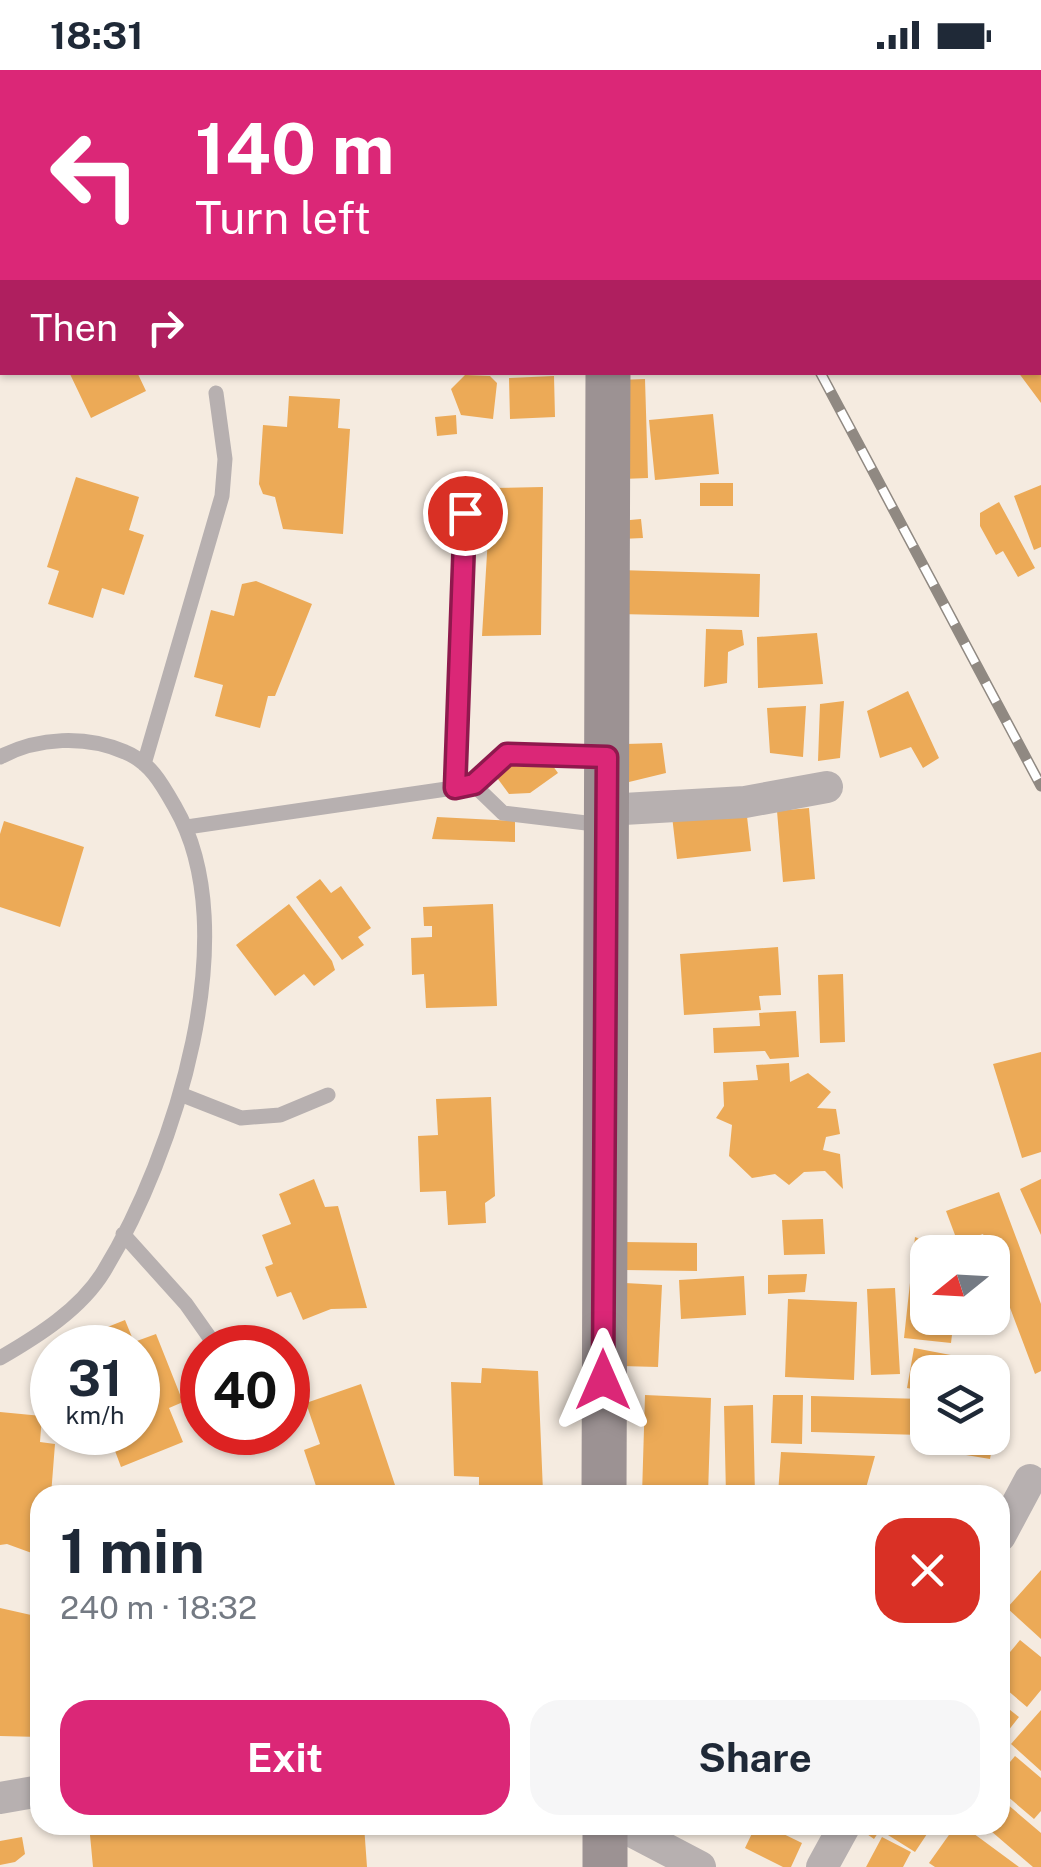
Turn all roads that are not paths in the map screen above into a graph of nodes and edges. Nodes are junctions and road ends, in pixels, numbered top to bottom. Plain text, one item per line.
1 (608, 375) edge
2 (216, 392) dead end
3 (465, 513) dead end
4 (0, 757) edge
5 (607, 757) junction
6 (144, 764) junction
7 (474, 784) junction
8 (827, 787) dead end
9 (455, 788) junction
10 (606, 818) junction
11 (187, 828) junction
12 (180, 1094) junction
13 (328, 1096) dead end
14 (123, 1234) junction
15 (201, 1325) edge
16 (0, 1358) edge
17 (1030, 1480) dead end
18 (604, 1485) edge
19 (1010, 1517) edge
20 (30, 1793) edge
21 (0, 1798) edge
22 (605, 1835) edge
23 (639, 1835) edge
24 (840, 1835) edge
25 (605, 1867) edge
26 (700, 1867) edge
27 (822, 1867) edge

1 - 5 street
2 - 6 lane
3 - 9 lane
4 - 6 lane
5 - 7 lane
5 - 10 street
6 - 11 lane
7 - 9 lane
7 - 10 lane
8 - 10 street
9 - 11 lane
10 - 18 street
11 - 12 lane
12 - 13 lane
12 - 14 lane
14 - 15 lane
14 - 16 lane
17 - 19 street
20 - 21 street
22 - 25 street
23 - 26 street
24 - 27 street

